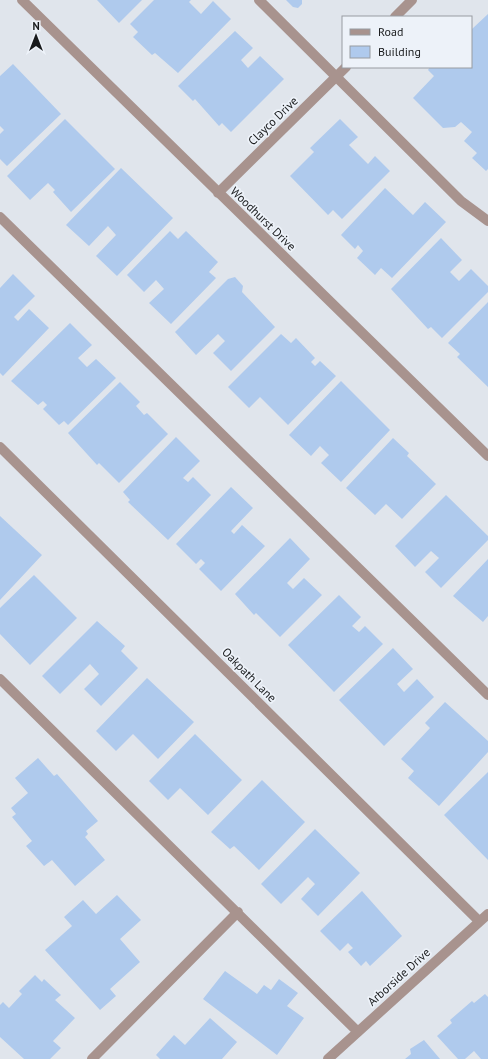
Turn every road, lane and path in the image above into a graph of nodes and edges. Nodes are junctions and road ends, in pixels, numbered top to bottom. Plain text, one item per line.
1 (22, 0) edge
2 (259, 0) edge
3 (412, 0) edge
4 (396, 16) edge
5 (345, 68) edge
6 (336, 77) junction
7 (218, 193) junction
8 (0, 217) edge
9 (488, 221) edge
10 (0, 447) edge
11 (488, 456) edge
12 (0, 679) edge
13 (488, 695) edge
14 (238, 912) junction
15 (488, 914) edge
16 (479, 921) junction
17 (358, 1032) junction
18 (92, 1059) edge
19 (328, 1059) edge

1 - 7 street, Woodhurst Drive
2 - 6 street
3 - 4 street
5 - 6 street, Clayco Drive
6 - 7 street, Clayco Drive
6 - 9 street
7 - 11 street, Woodhurst Drive
8 - 13 street
10 - 16 street, Oakpath Lane
12 - 14 street
14 - 17 street
14 - 18 street
15 - 16 street, Arborside Drive
16 - 17 street, Arborside Drive
17 - 19 street, Arborside Drive

